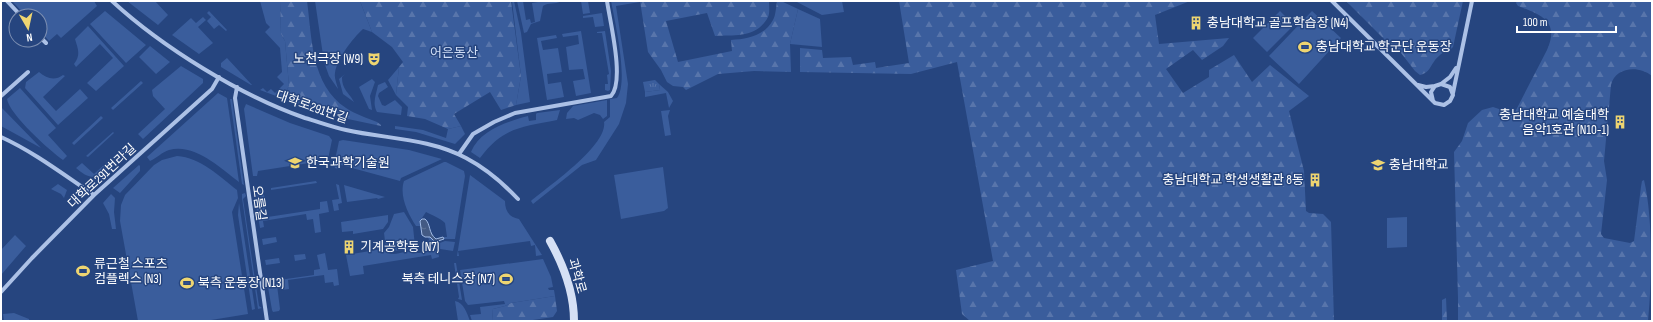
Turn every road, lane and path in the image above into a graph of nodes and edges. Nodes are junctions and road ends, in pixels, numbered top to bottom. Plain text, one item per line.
1 (112, 1) edge
2 (607, 1) edge
3 (1332, 1) edge
4 (1472, 1) edge
5 (1458, 64) junction
6 (28, 72) dead end
7 (219, 77) junction
8 (1417, 85) junction
9 (1438, 85) junction
10 (238, 87) junction
11 (1452, 95) junction
12 (1, 96) edge
13 (1433, 101) junction
14 (1, 137) edge
15 (459, 154) junction
16 (94, 195) junction
17 (518, 199) dead end
18 (550, 241) dead end
19 (1, 292) edge
20 (266, 321) edge
21 (574, 321) edge

1 - 7 street, 대학로291번길
2 - 15 street
3 - 8 street
4 - 5 street
5 - 9 street
5 - 11 street
6 - 12 street
7 - 10 street, 대학로291번길
7 - 16 street, 대학로291번라길
8 - 9 street
8 - 13 street
9 - 11 street
9 - 13 street
10 - 15 street, 대학로291번길
10 - 20 street, 오름길
11 - 13 street
14 - 16 street
15 - 17 street, 대학로291번길
16 - 19 street, 대학로291번라길
18 - 21 street, 과학로

